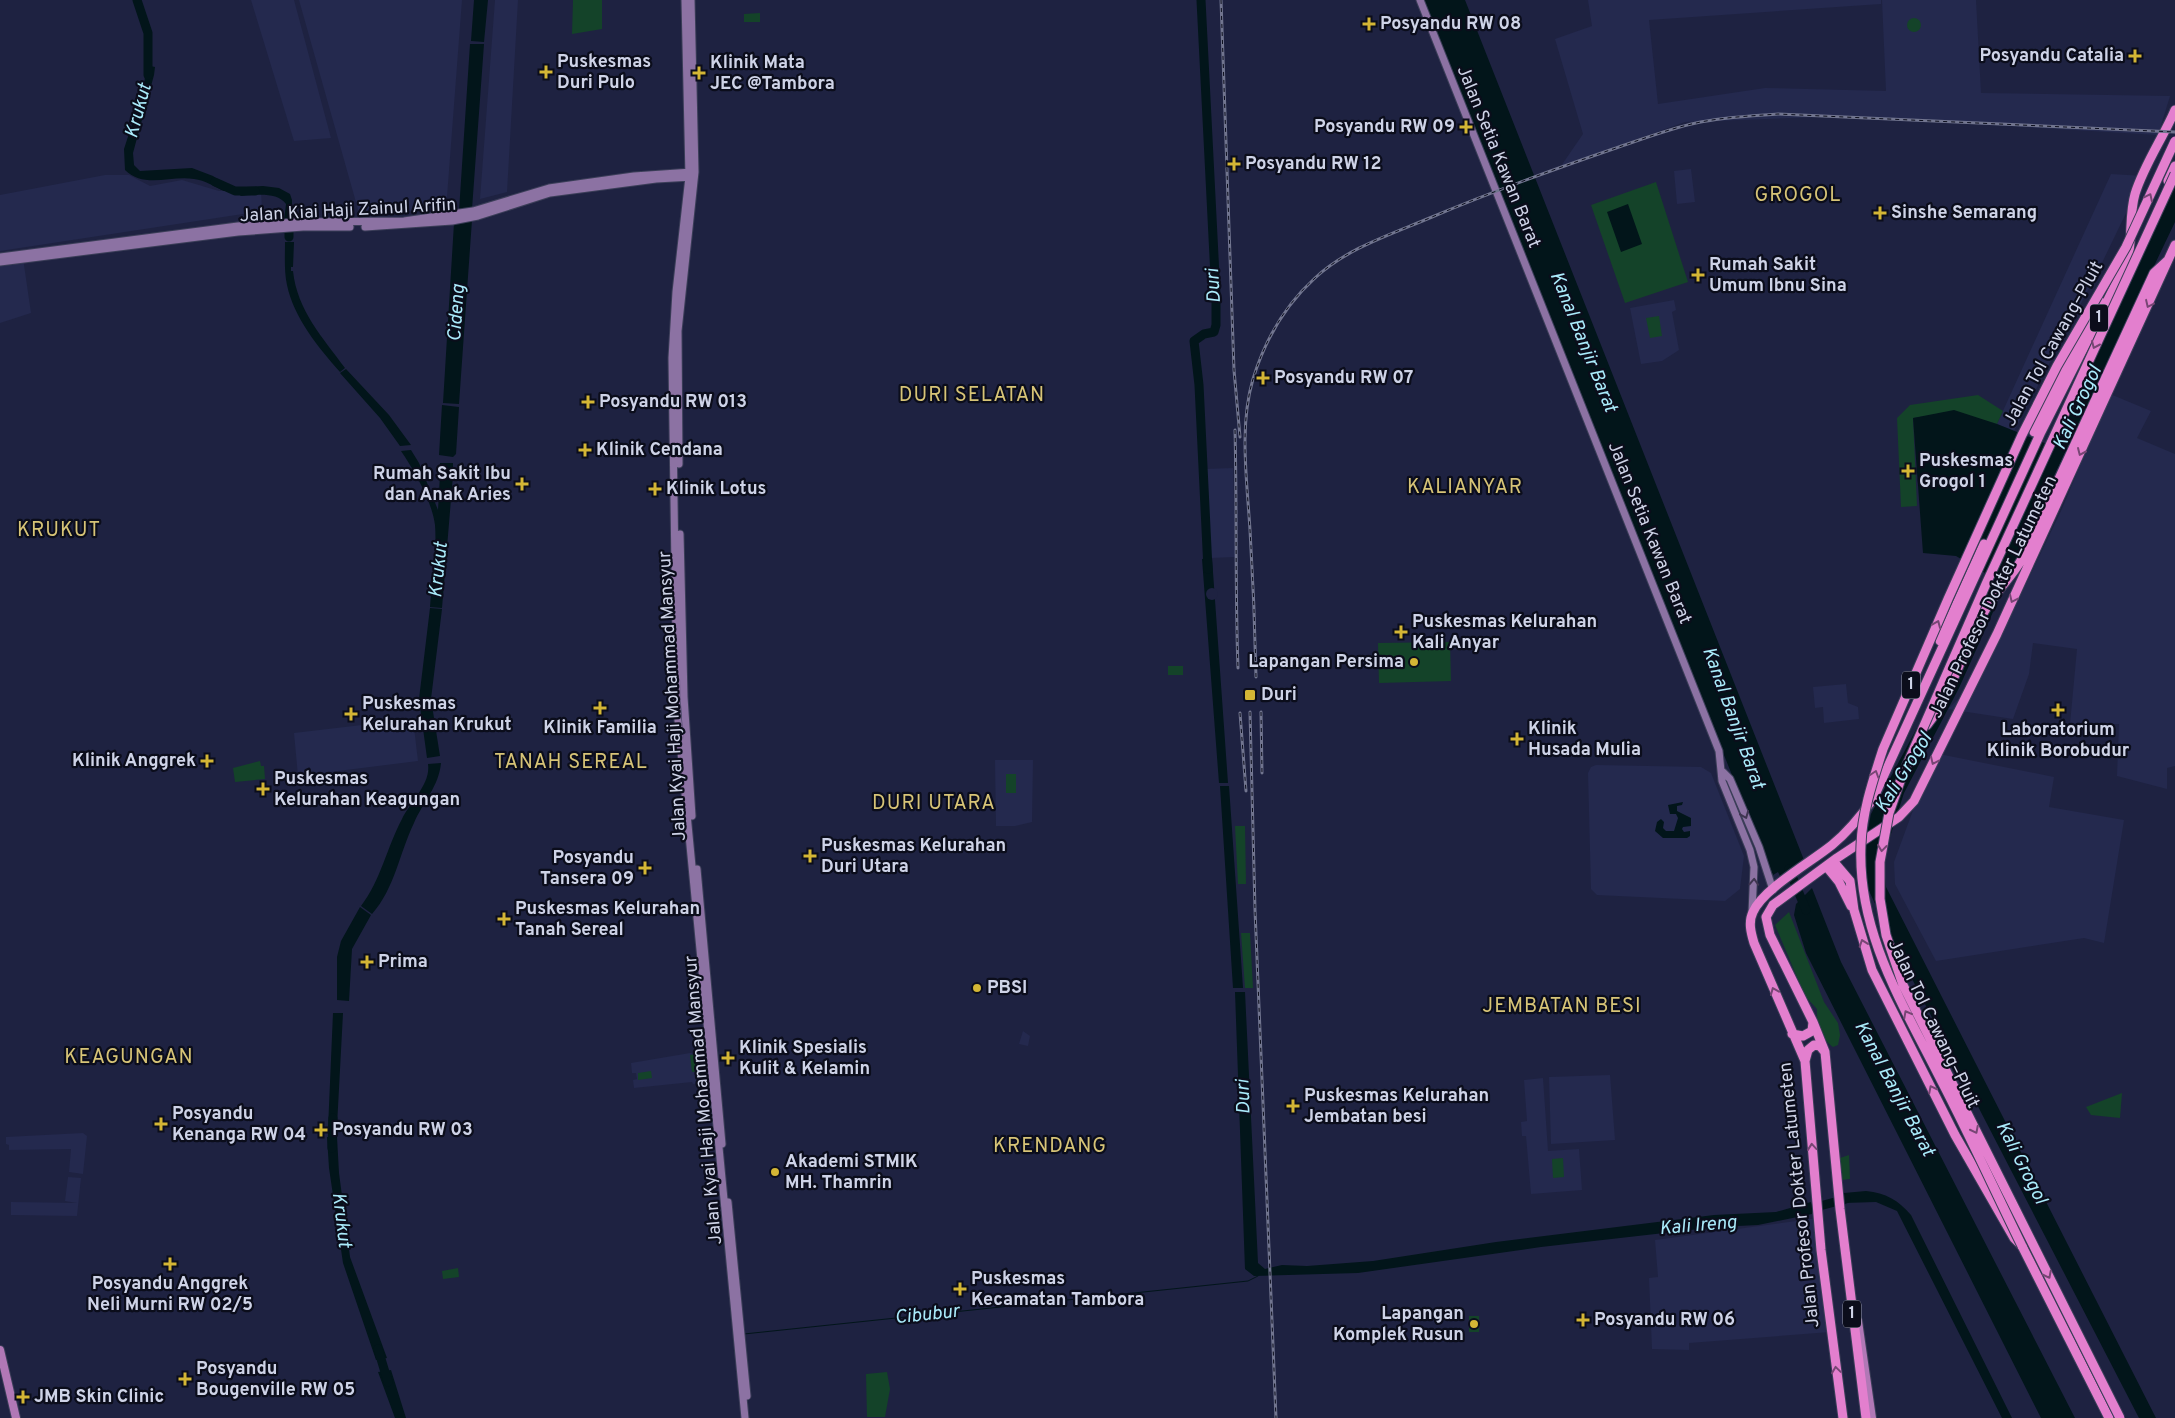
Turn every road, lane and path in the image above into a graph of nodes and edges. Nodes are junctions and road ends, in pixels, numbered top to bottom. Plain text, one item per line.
1 (685, 0) edge
2 (691, 0) edge
3 (1420, 0) edge
4 (2174, 114) edge
5 (2175, 142) edge
6 (2157, 146) junction
7 (2175, 152) edge
8 (2175, 166) edge
9 (692, 174) junction
10 (2175, 174) edge
11 (2175, 245) edge
12 (62, 251) junction
13 (2129, 256) junction
14 (0, 257) edge
15 (2169, 260) junction
16 (0, 262) edge
17 (2102, 287) junction
18 (1922, 695) junction
19 (1921, 731) junction
20 (1723, 772) junction
21 (1833, 861) junction
22 (1774, 889) junction
23 (1752, 914) junction
24 (1813, 1022) junction
25 (1792, 1034) junction
26 (1825, 1052) junction
27 (1805, 1061) junction
28 (1841, 1208) junction
29 (2022, 1246) junction
30 (739, 1325) junction
31 (1, 1353) edge
32 (2083, 1365) junction
33 (0, 1366) edge
34 (2121, 1416) edge
35 (16, 1418) edge
36 (744, 1418) edge
37 (749, 1418) edge
38 (1843, 1418) edge
39 (1866, 1418) edge
40 (1872, 1418) edge
41 (2104, 1418) edge
42 (2110, 1418) edge

1 - 9 main road
2 - 9 main road
3 - 20 main road, Jalan Setia Kawan Barat
4 - 6 highway, Jalan Profesor Dokter Latumeten / 1
17 -> 5 highway, Jalan Tol Cawang–Pluit / 1, bridge
6 - 7 highway
6 - 13 highway, Jalan Profesor Dokter Latumeten / 1
8 - 13 highway
9 - 12 main road, Jalan Kiai Haji Zainul Arifin
9 - 30 main road, Jalan Kyai Haji Mohammad Mansyur
10 -> 19 highway, Jalan Tol Cawang–Pluit / 1, bridge
11 - 15 highway, Jalan Profesor Dokter Latumeten / 1
12 - 14 main road, Jalan Kiai Haji Zainul Arifin
12 - 16 main road, Jalan Kiai Haji Zainul Arifin
13 - 18 highway, Jalan Profesor Dokter Latumeten / 1
15 - 19 highway, bridge
15 -> 21 highway, Jalan Profesor Dokter Latumeten / 1, bridge
17 - 18 highway, bridge
29 -> 17 highway, Jalan Tol Cawang–Pluit / 1, bridge
18 - 22 highway, Jalan Profesor Dokter Latumeten / 1
19 -> 34 highway, Jalan Tol Cawang–Pluit / 1, bridge
20 -> 22 main road, Jalan Setia Kawan Barat
23 -> 20 main road, Jalan Setia Kawan Barat
21 - 24 highway, Jalan Profesor Dokter Latumeten / 1
29 -> 21 highway
22 - 23 highway, Jalan Profesor Dokter Latumeten / 1
25 -> 23 highway, Jalan Profesor Dokter Latumeten / 1
24 - 25 highway
24 - 26 highway, Jalan Profesor Dokter Latumeten / 1
25 - 27 highway, Jalan Profesor Dokter Latumeten / 1
26 - 27 highway
26 - 28 highway, Jalan Profesor Dokter Latumeten / 1
38 -> 27 highway, Jalan Profesor Dokter Latumeten / 1
28 - 39 highway, Jalan Profesor Dokter Latumeten / 1
28 - 40 main road, Jalan Profesor Dokter Latumeten
29 - 32 highway, Jalan Tol Cawang–Pluit / 1
30 - 36 main road, Jalan Kyai Haji Mohammad Mansyur
30 - 37 main road, Jalan Kyai Haji Mohammad Mansyur
31 - 33 main road
31 - 35 main road
32 - 41 highway
32 - 42 highway, Jalan Tol Cawang–Pluit / 1

